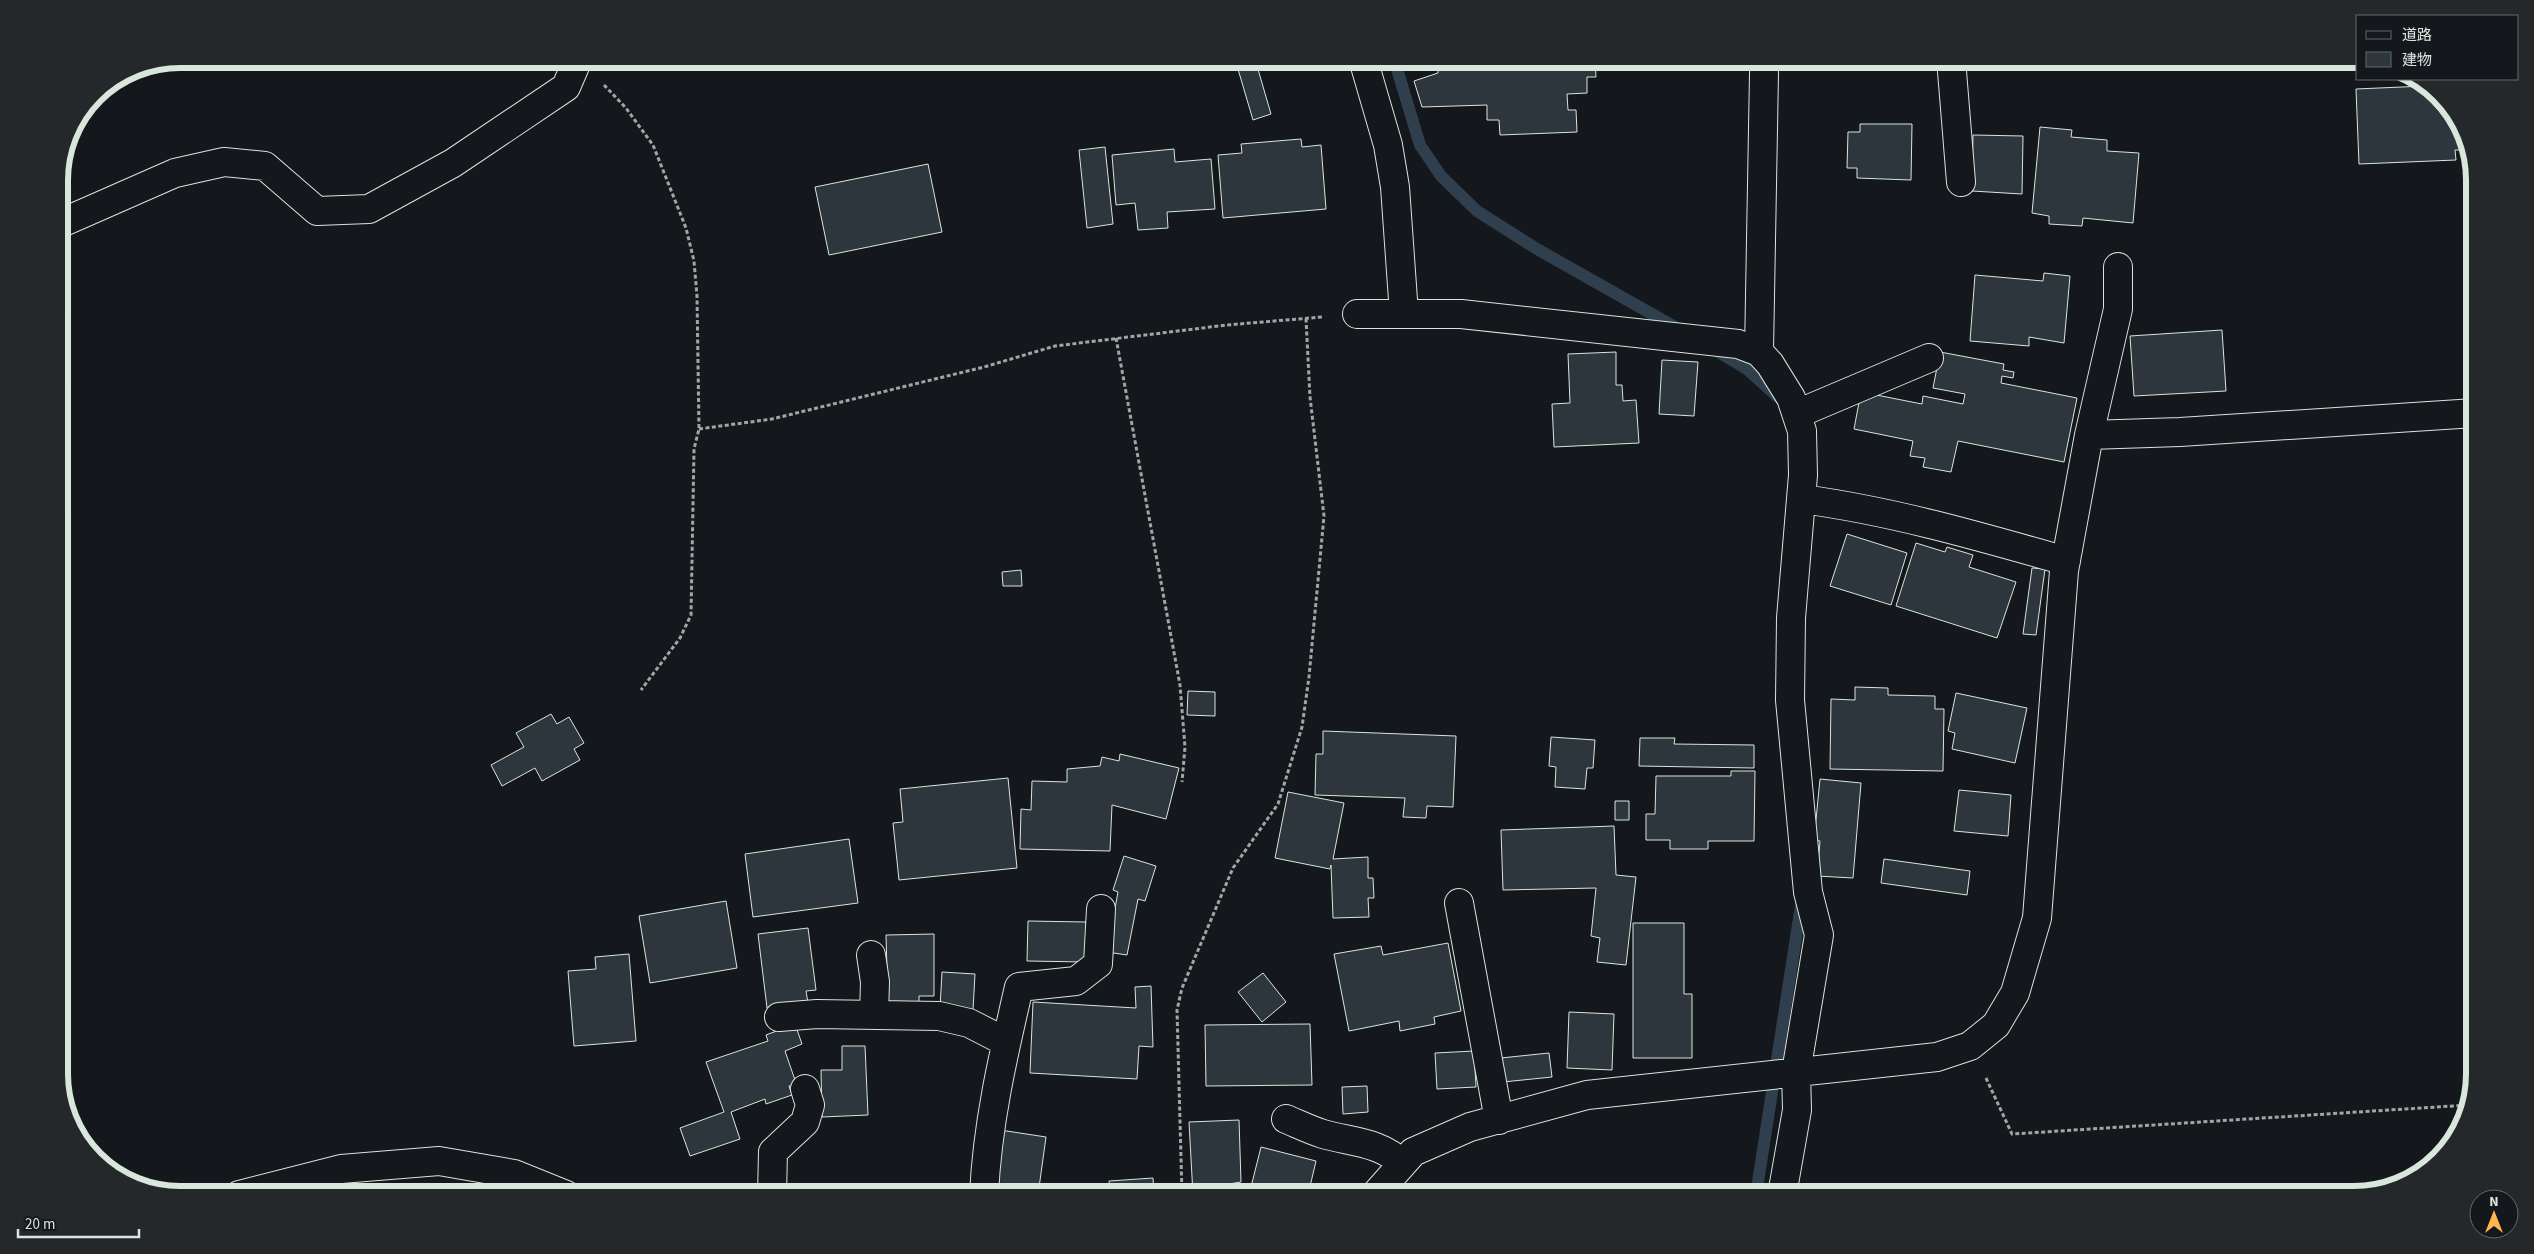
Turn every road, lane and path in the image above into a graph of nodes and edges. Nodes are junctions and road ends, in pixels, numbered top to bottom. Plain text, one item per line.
1 (574, 68) edge
2 (1367, 68) edge
3 (1952, 68) edge
4 (1764, 72) dead end
5 (600, 80) dead end
6 (1961, 182) dead end
7 (68, 220) edge
8 (2118, 267) dead end
9 (1357, 314) joint
10 (1404, 314) junction
11 (1306, 319) junction
12 (1116, 338) junction
13 (1758, 352) junction
14 (1929, 358) dead end
15 (1797, 414) junction
16 (2466, 414) edge
17 (699, 429) junction
18 (2089, 435) junction
19 (1802, 499) junction
20 (2066, 561) junction
21 (641, 690) dead end
22 (1182, 782) dead end
23 (1459, 903) dead end
24 (1101, 909) dead end
25 (870, 955) dead end
26 (874, 1014) junction
27 (779, 1017) dead end
28 (1006, 1042) junction
29 (1970, 1046) junction
30 (1783, 1074) junction
31 (805, 1089) dead end
32 (2463, 1105) edge
33 (1286, 1119) dead end
34 (1499, 1120) junction
35 (1402, 1164) junction
36 (274, 1186) edge
37 (544, 1186) edge
38 (772, 1186) edge
39 (984, 1186) edge
40 (1182, 1186) edge
41 (1383, 1186) edge
42 (1784, 1186) edge

1 - 7 street
2 - 10 street
3 - 6 street
4 - 13 street
5 - 17 path
8 - 18 street
9 - 10 street
9 - 11 path
10 - 13 street
11 - 12 path
11 - 40 path
12 - 17 path
12 - 22 path
13 - 15 street
14 - 15 street
15 - 19 street
16 - 18 street
17 - 21 path
18 - 20 street
19 - 20 street
19 - 30 street
20 - 29 street
23 - 34 street
24 - 28 street
25 - 26 street
26 - 27 street
26 - 28 street
28 - 39 street
29 - 30 street
29 - 32 path
30 - 34 street
30 - 42 street
31 - 38 street
33 - 35 street
34 - 35 street
35 - 41 street
36 - 37 street

